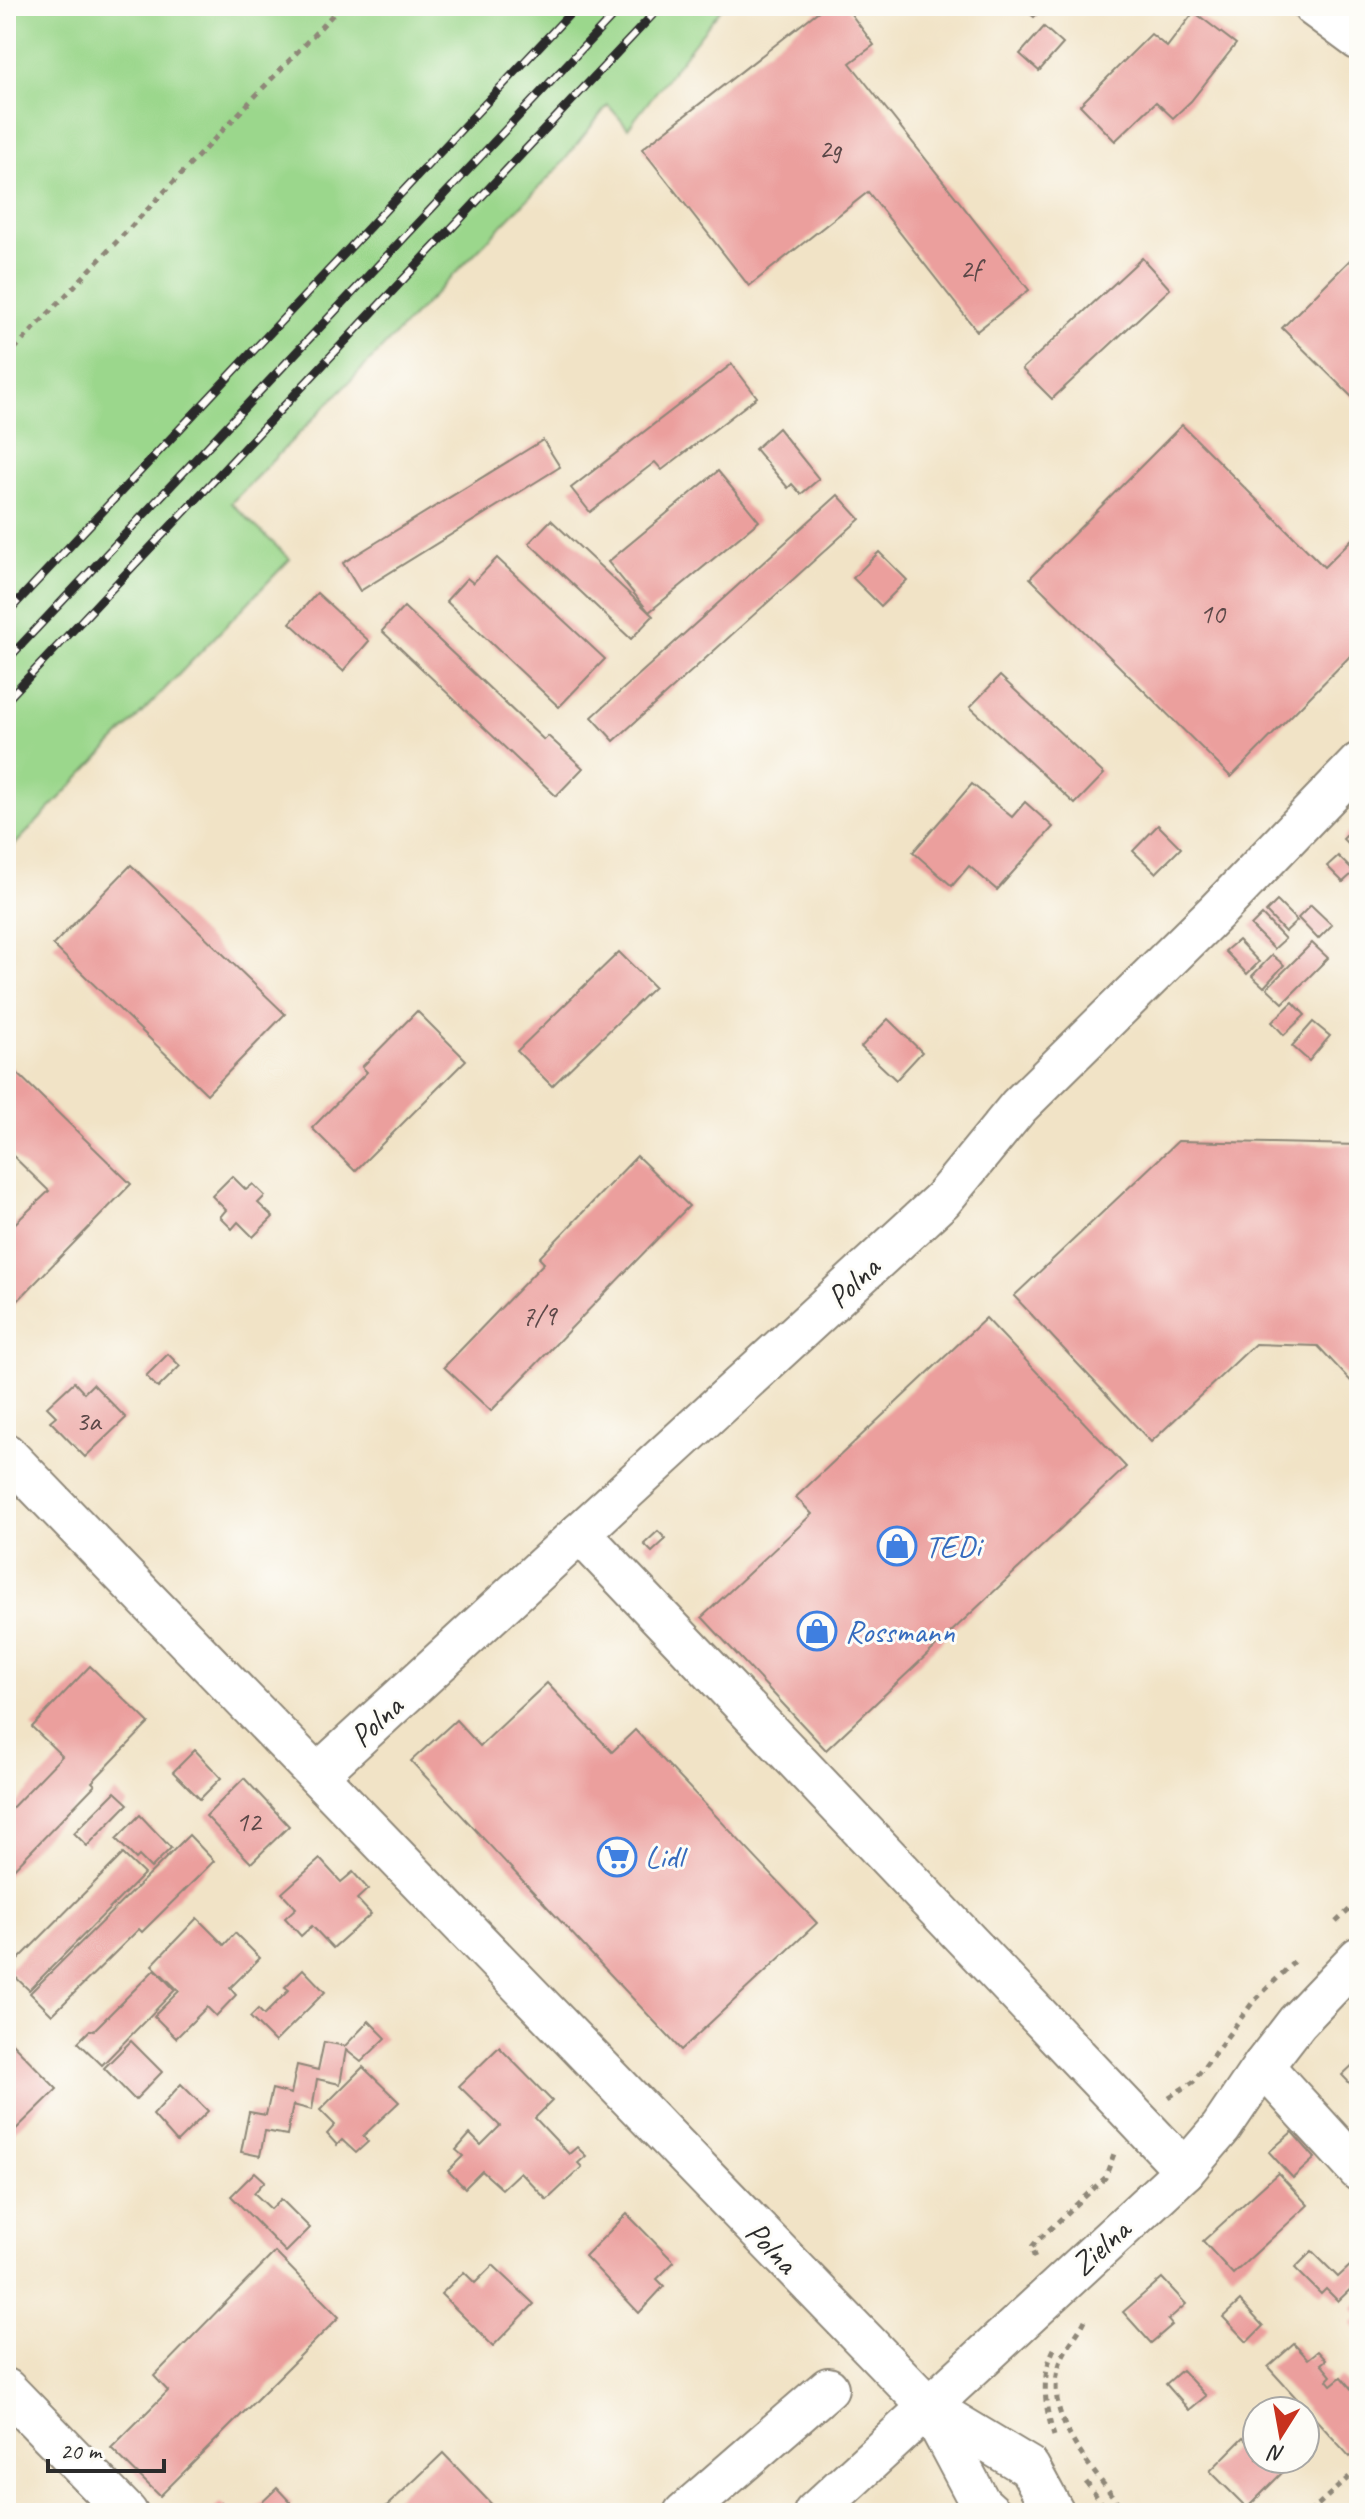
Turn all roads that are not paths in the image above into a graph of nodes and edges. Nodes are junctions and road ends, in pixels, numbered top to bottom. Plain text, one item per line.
1 (1313, 6) edge
2 (1359, 40) edge
3 (1359, 763) edge
4 (6, 1454) edge
5 (580, 1533) junction
6 (318, 1774) junction
7 (1359, 1957) edge
8 (1263, 2066) junction
9 (1185, 2170) junction
10 (1359, 2171) edge
11 (828, 2388) dead end
12 (6, 2389) edge
13 (929, 2407) junction
14 (127, 2513) edge
15 (684, 2513) edge
16 (814, 2513) edge
17 (991, 2513) edge
18 (1054, 2513) edge

1 - 2 street
3 - 5 street, Polna
4 - 6 street, Polna
5 - 6 street, Polna
5 - 9 street
6 - 13 street, Polna
7 - 8 street, Zielna
8 - 9 street, Zielna
8 - 10 street
9 - 13 street, Zielna
11 - 15 street
12 - 14 street
13 - 16 street, Zielna
13 - 17 street, Polna
13 - 18 street, Polna

